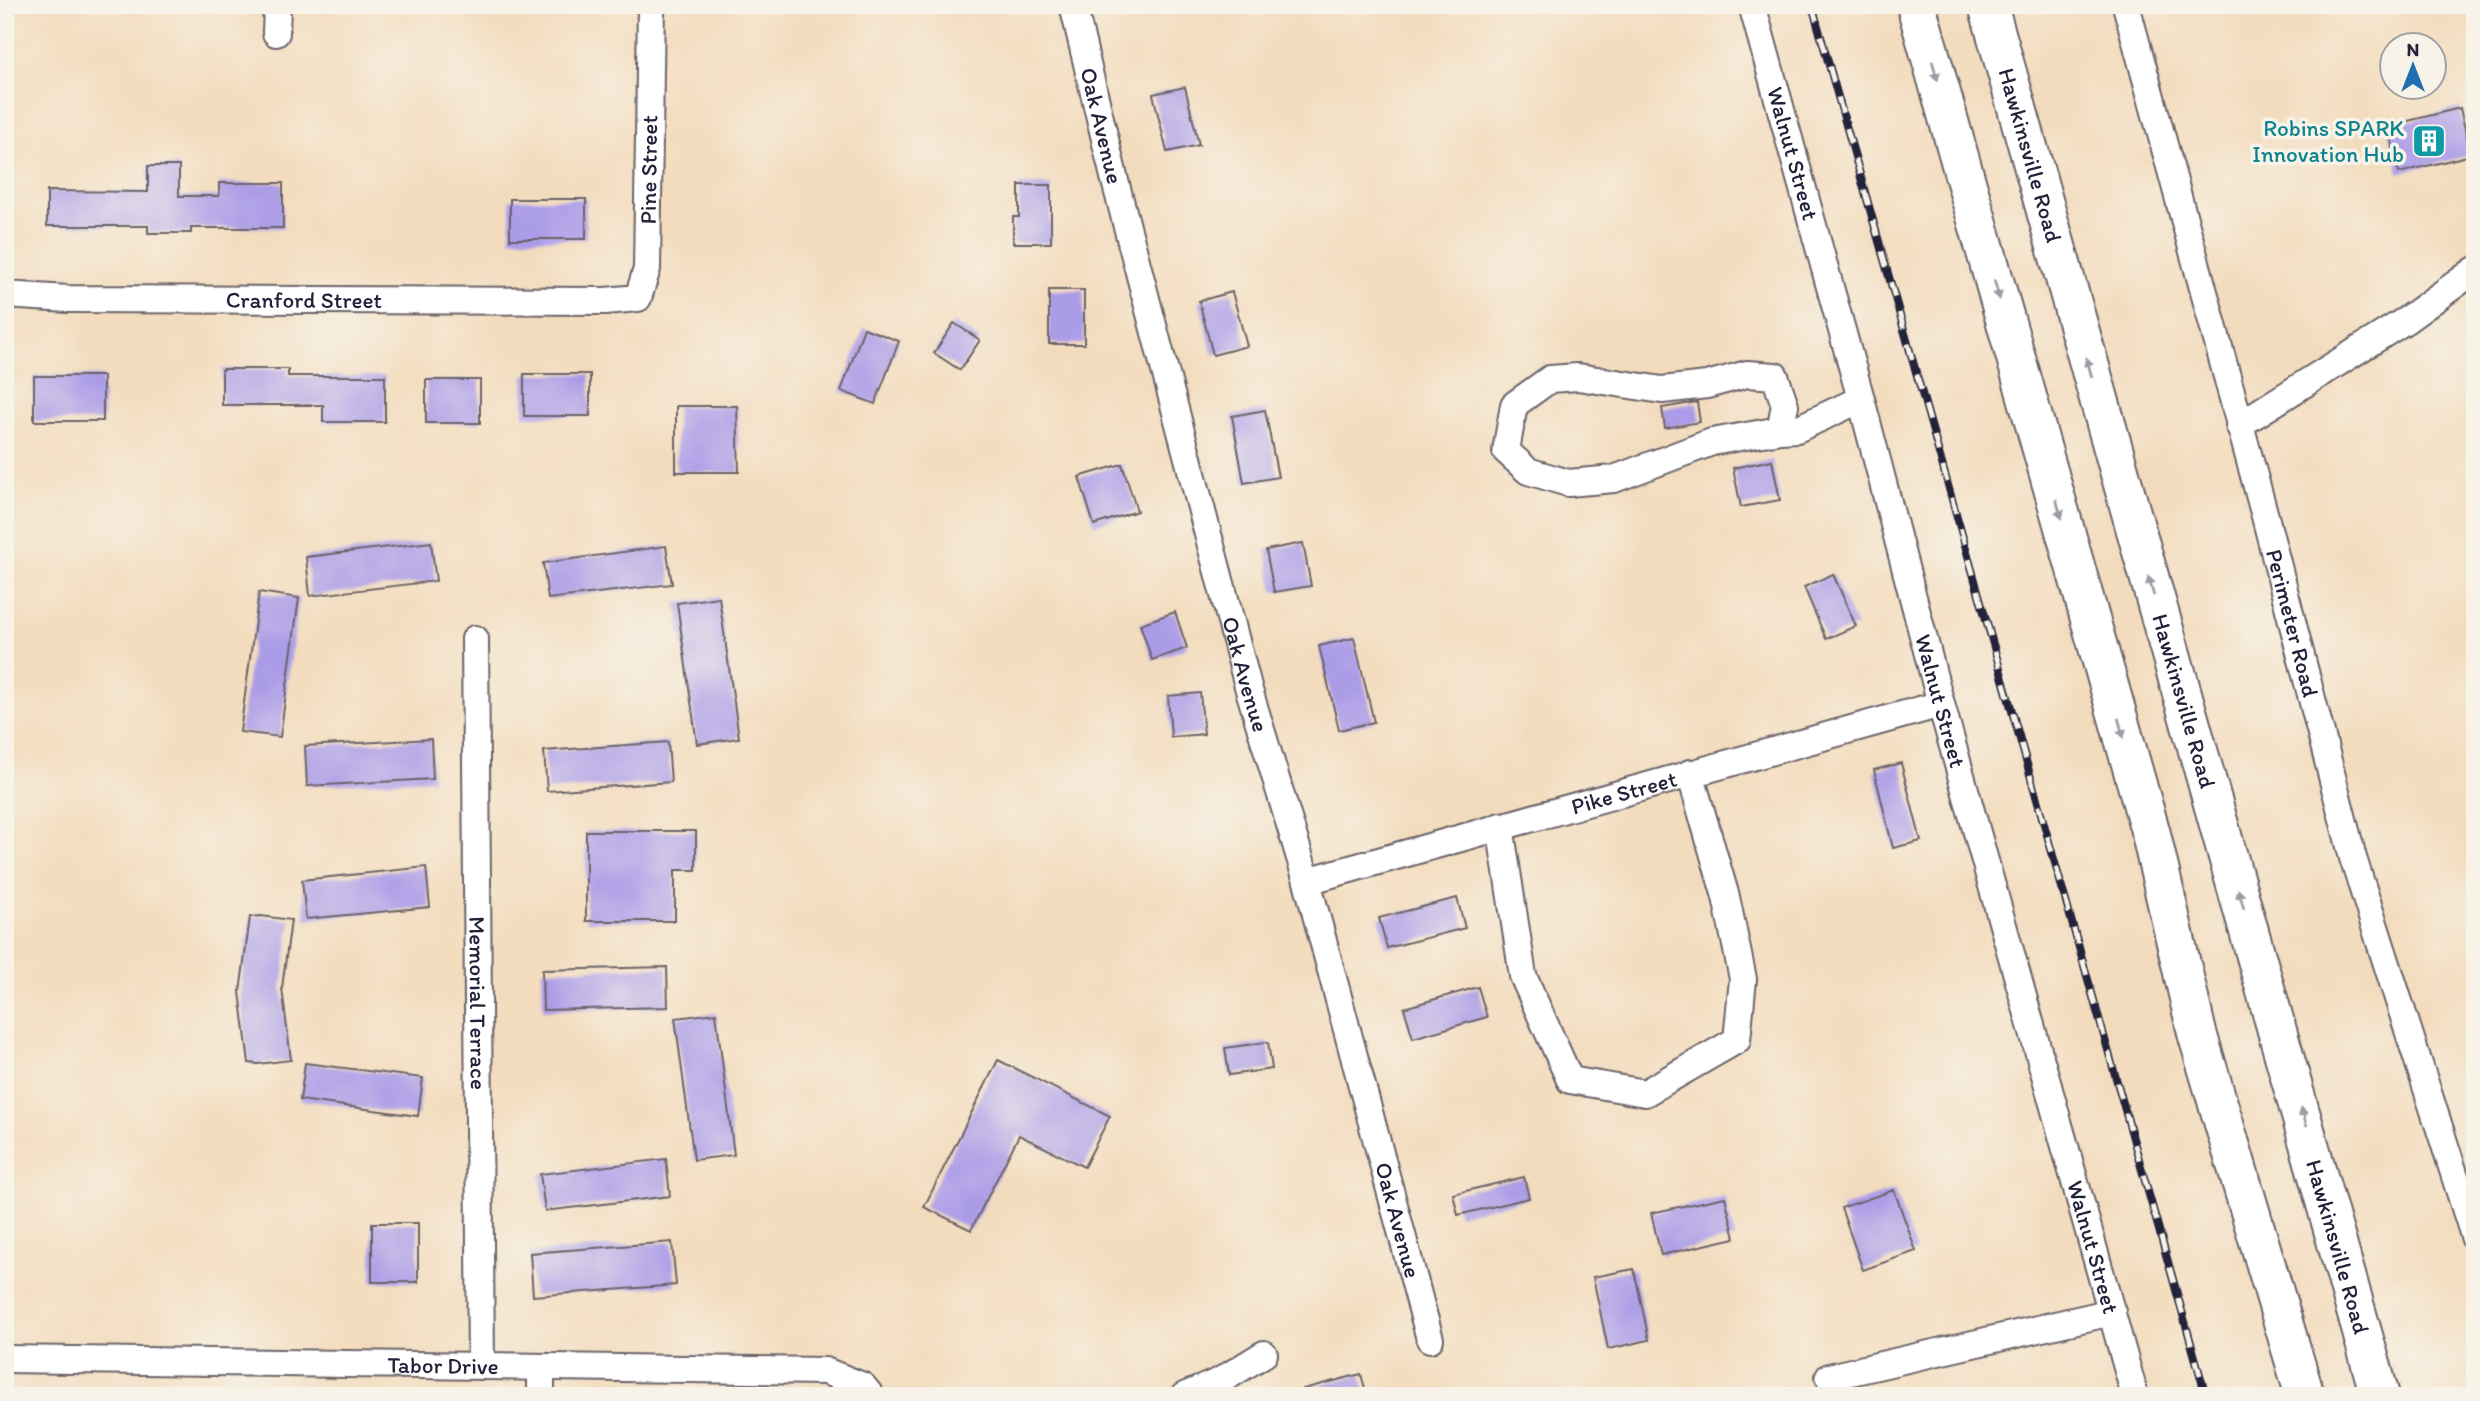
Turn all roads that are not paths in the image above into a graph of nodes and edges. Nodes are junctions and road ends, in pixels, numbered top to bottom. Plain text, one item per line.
1 (277, 5) edge
2 (651, 5) edge
3 (1073, 5) edge
4 (1752, 5) edge
5 (1916, 5) edge
6 (1988, 5) edge
7 (2126, 5) edge
8 (276, 33) dead end
9 (2475, 270) edge
10 (5, 295) edge
11 (605, 301) joint
12 (1861, 399) junction
13 (2240, 425) junction
14 (1780, 430) junction
15 (475, 639) dead end
16 (1941, 704) junction
17 (1690, 773) junction
18 (1500, 826) junction
19 (1307, 881) junction
20 (2475, 1239) edge
21 (2112, 1312) junction
22 (1430, 1339) dead end
23 (1264, 1354) dead end
24 (5, 1359) edge
25 (481, 1365) junction
26 (541, 1367) junction
27 (1829, 1377) dead end
28 (541, 1396) edge
29 (871, 1396) edge
30 (1184, 1396) edge
31 (2135, 1396) edge
32 (2305, 1396) edge
33 (2380, 1396) edge

1 - 8 street
2 - 11 street, Pine Street
3 - 19 street, Oak Avenue
4 - 12 street, Walnut Street
5 -> 32 main road
33 -> 6 main road, Hawkinsville Road
7 - 13 street, Perimeter Road
9 - 13 street
10 - 11 street, Cranford Street
12 - 14 street
12 - 16 street, Walnut Street
13 - 20 street, Perimeter Road
14 - 14 street
15 - 25 street, Memorial Terrace
16 - 17 street, Pike Street
16 - 21 street, Walnut Street
17 - 18 street, Pike Street
17 - 18 street
18 - 19 street, Pike Street
19 - 22 street, Oak Avenue
21 - 27 street
21 - 31 street, Walnut Street
23 - 30 street
24 - 25 street, Tabor Drive
25 - 26 street, Tabor Drive
26 - 28 street
26 - 29 street, Tabor Drive

